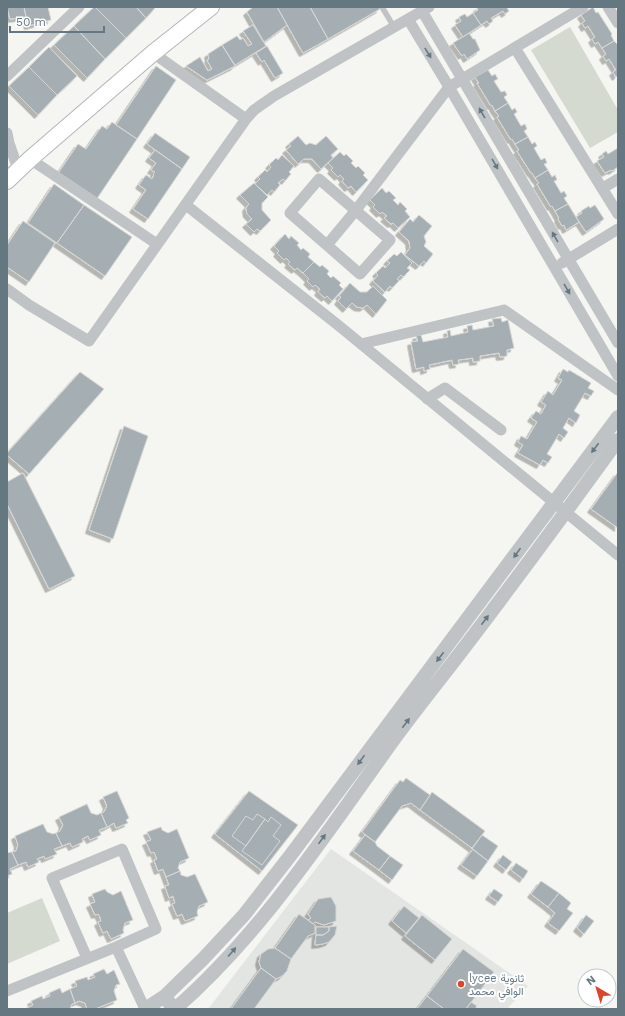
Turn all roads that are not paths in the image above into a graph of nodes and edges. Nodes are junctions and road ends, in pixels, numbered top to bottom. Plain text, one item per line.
1 (79, 7) edge
2 (211, 7) edge
3 (382, 7) edge
4 (583, 7) edge
5 (608, 7) edge
6 (426, 9) edge
7 (408, 19) junction
8 (618, 23) edge
9 (394, 27) junction
10 (515, 48) junction
11 (153, 53) junction
12 (7, 76) edge
13 (462, 79) junction
14 (449, 87) junction
15 (246, 119) junction
16 (8, 140) edge
17 (24, 164) junction
18 (618, 179) edge
19 (7, 181) edge
20 (603, 188) junction
21 (186, 205) junction
22 (356, 210) junction
23 (618, 214) edge
24 (618, 229) edge
25 (157, 244) junction
26 (327, 245) junction
27 (568, 260) junction
28 (555, 267) junction
29 (7, 289) edge
30 (618, 343) edge
31 (361, 344) junction
32 (618, 376) edge
33 (618, 390) edge
34 (427, 399) junction
35 (618, 417) edge
36 (501, 430) dead end
37 (618, 440) edge
38 (554, 503) junction
39 (565, 512) junction
40 (618, 555) edge
41 (462, 639) junction
42 (382, 732) junction
43 (393, 740) junction
44 (296, 848) junction
45 (309, 857) junction
46 (116, 947) junction
47 (87, 958) junction
48 (203, 959) junction
49 (215, 971) junction
50 (7, 991) edge
51 (164, 996) junction
52 (145, 1009) edge
53 (174, 1009) edge

1 - 12 street
2 - 11 main road
3 - 9 lane
4 - 10 street
5 - 8 street
6 - 7 street
6 - 13 street
7 - 9 street
7 -> 14 street
9 - 15 street
10 - 13 street
10 - 20 street
11 - 15 street
11 - 17 main road
13 - 14 street
27 -> 13 street
14 - 22 street
14 -> 28 street
15 - 21 street
16 - 17 street
17 - 19 main road
17 - 25 street
18 - 20 street
20 - 23 street
21 - 25 street
21 - 31 street
22 - 26 street
22 - 26 street
22 - 26 street
24 - 27 street
25 - 29 street
27 - 28 street
27 - 30 street
28 -> 32 street
31 - 33 street
31 - 34 street
34 - 36 street
34 - 38 street
35 -> 38 street
37 - 39 street
38 - 39 street
38 -> 41 street
39 - 40 street
41 -> 39 street
41 -> 42 street
43 -> 41 street
42 - 43 street
42 -> 44 street
45 -> 43 street
44 - 45 street
44 - 48 street
49 -> 45 street
46 - 47 street
46 - 47 street
46 - 52 street
47 - 50 street
48 - 49 street
48 - 51 street
49 - 53 street
51 - 52 street
51 - 53 street

